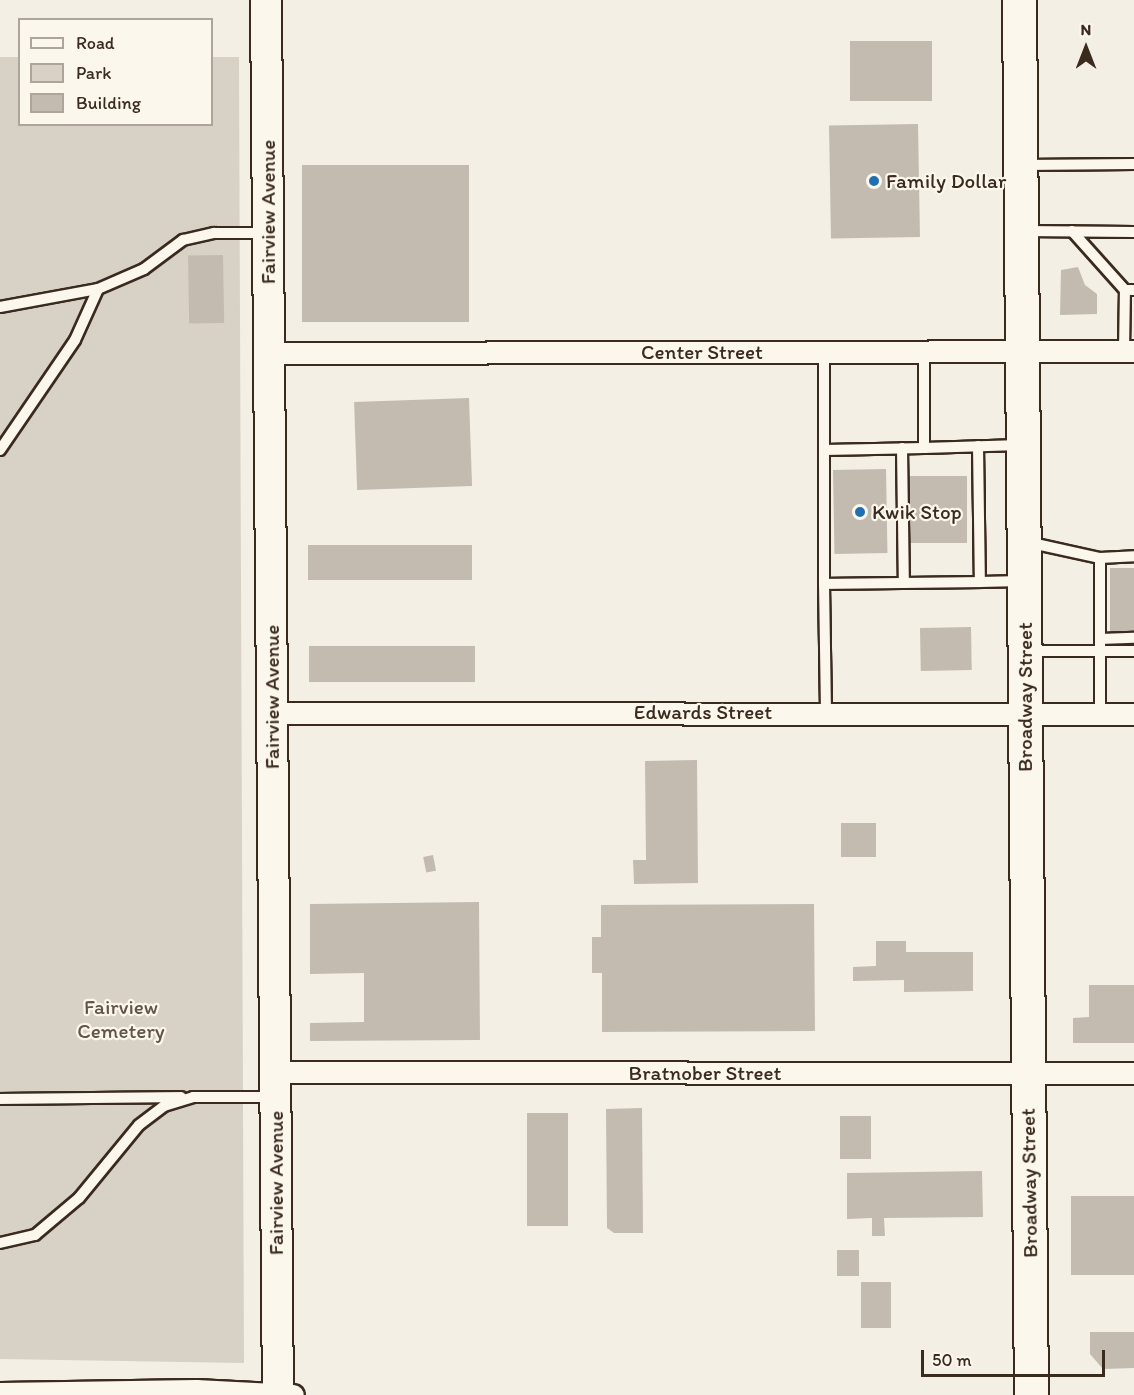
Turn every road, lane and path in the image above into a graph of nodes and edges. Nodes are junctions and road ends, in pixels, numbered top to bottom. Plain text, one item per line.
1 (266, 0) edge
2 (1018, 0) edge
3 (1134, 164) edge
4 (1020, 165) junction
5 (1020, 231) junction
6 (1072, 231) junction
7 (1134, 232) edge
8 (268, 233) junction
9 (98, 289) junction
10 (1129, 290) edge
11 (0, 307) edge
12 (1129, 351) edge
13 (824, 352) junction
14 (924, 352) junction
15 (1022, 352) junction
16 (269, 353) junction
17 (1022, 445) junction
18 (978, 446) junction
19 (902, 448) junction
20 (924, 448) junction
21 (0, 450) edge
22 (825, 450) junction
23 (1023, 542) junction
24 (1134, 556) edge
25 (1100, 558) junction
26 (1024, 581) junction
27 (980, 582) junction
28 (904, 583) junction
29 (824, 584) junction
30 (1134, 638) edge
31 (1100, 639) junction
32 (1024, 651) junction
33 (1100, 651) junction
34 (1134, 651) edge
35 (826, 712) junction
36 (272, 713) junction
37 (1025, 714) junction
38 (1100, 714) junction
39 (1134, 714) edge
40 (1134, 1073) edge
41 (1028, 1074) junction
42 (275, 1084) junction
43 (194, 1097) junction
44 (0, 1099) edge
45 (0, 1243) edge
46 (0, 1393) edge
47 (283, 1395) edge
48 (1031, 1395) edge

1 - 8 street, Fairview Avenue
2 - 4 main road, Broadway Street
3 - 4 lane
4 - 5 main road, Broadway Street
5 - 6 lane
5 - 15 main road, Broadway Street
6 - 7 lane
6 - 10 lane
8 - 9 lane
8 - 16 street, Fairview Avenue
9 - 11 lane
9 - 21 lane
10 - 12 lane
12 - 15 street, Center Street
13 - 14 street, Center Street
13 - 16 street, Center Street
13 - 22 lane
14 - 15 street, Center Street
14 - 20 lane
15 - 17 main road, Broadway Street
16 - 36 street, Fairview Avenue
17 - 18 lane
17 - 23 main road, Broadway Street
18 - 20 lane
18 - 27 lane
19 - 20 lane
19 - 22 lane
19 - 28 lane
22 - 29 lane
23 - 25 lane
23 - 26 main road, Broadway Street
24 - 25 lane
25 - 31 lane
26 - 27 lane
26 - 32 main road, Broadway Street
27 - 28 lane
28 - 29 lane
29 - 35 lane
30 - 31 lane
31 - 33 lane
32 - 33 lane
32 - 37 main road, Broadway Street
33 - 34 lane
33 - 38 lane
35 - 36 street, Edwards Street
35 - 37 street, Edwards Street
36 - 42 street, Fairview Avenue
37 - 38 street, Edwards Street
37 - 41 main road, Broadway Street
38 - 39 street, Edwards Street
40 - 41 street, Bratnober Street
41 - 42 street, Bratnober Street
41 - 48 main road, Broadway Street
42 - 43 lane
42 - 47 street, Fairview Avenue
43 - 44 lane
43 - 45 lane
46 - 47 street

